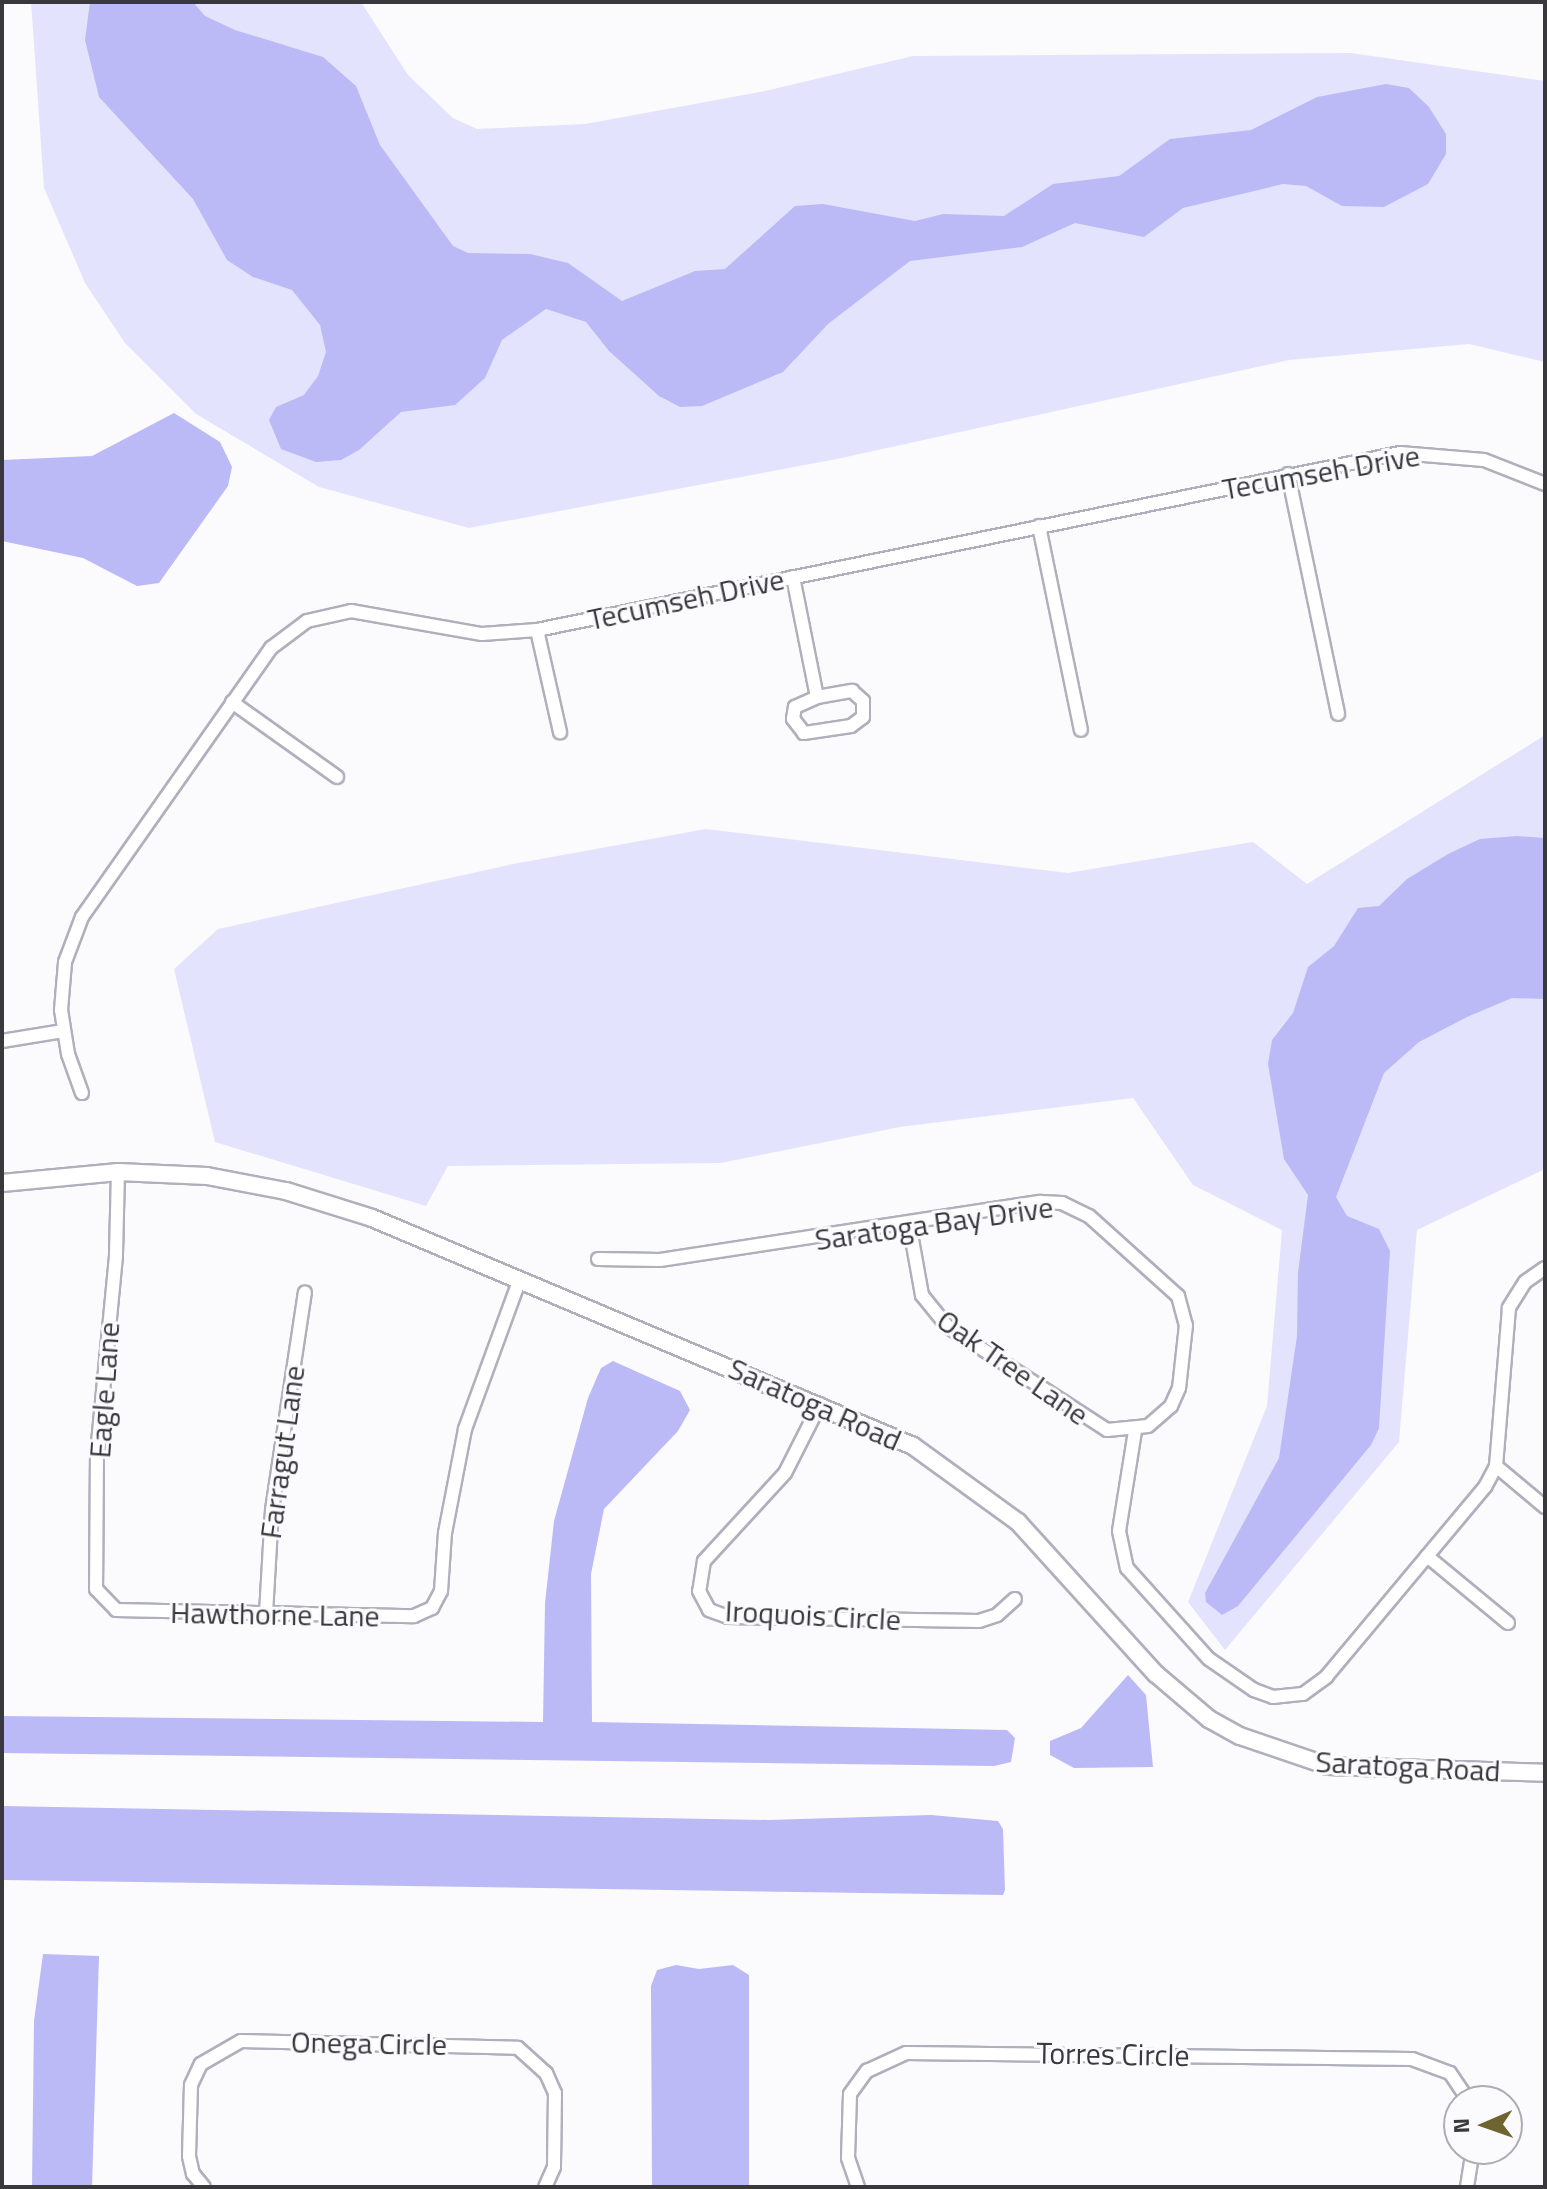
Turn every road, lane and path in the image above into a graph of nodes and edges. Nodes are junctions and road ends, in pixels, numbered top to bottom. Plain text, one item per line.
1 (1288, 474) junction
2 (1545, 484) edge
3 (1039, 526) junction
4 (793, 577) junction
5 (537, 630) junction
6 (817, 697) junction
7 (232, 702) junction
8 (1338, 714) dead end
9 (1081, 730) dead end
10 (560, 732) dead end
11 (337, 777) dead end
12 (63, 1031) junction
13 (2, 1041) edge
14 (82, 1093) dead end
15 (118, 1172) junction
16 (2, 1183) edge
17 (909, 1223) junction
18 (598, 1259) dead end
19 (1545, 1268) edge
20 (520, 1279) junction
21 (305, 1292) dead end
22 (820, 1404) junction
23 (1135, 1431) junction
24 (1496, 1466) junction
25 (1545, 1507) edge
26 (1427, 1556) junction
27 (1015, 1599) dead end
28 (107, 1605) joint
29 (266, 1614) junction
30 (1508, 1623) dead end
31 (1545, 1773) edge
32 (1458, 2085) edge
33 (1470, 2165) edge
34 (204, 2187) edge
35 (545, 2187) edge
36 (858, 2187) edge
37 (1467, 2187) edge

1 - 2 street, Tecumseh Drive
1 - 3 street, Tecumseh Drive
1 - 8 street
3 - 4 street, Tecumseh Drive
3 - 9 street
4 - 5 street, Tecumseh Drive
4 - 6 street
5 - 7 street, Tecumseh Drive
5 - 10 street
6 - 6 street
7 - 11 street
7 - 12 street, Tecumseh Drive
12 - 13 street
12 - 14 street, Tecumseh Drive
15 - 16 street, Saratoga Road
15 - 20 street, Saratoga Road
15 - 28 street, Eagle Lane
17 - 18 street, Saratoga Bay Drive
17 - 23 street, Oak Tree Lane
17 - 23 street, Saratoga Bay Drive
19 - 24 street
20 - 22 street, Saratoga Road
20 - 29 street, Hawthorne Lane
21 - 29 street, Farragut Lane
22 - 27 street, Iroquois Circle
22 - 31 street, Saratoga Road
23 - 26 street
24 - 25 street
24 - 26 street
26 - 30 street
28 - 29 street, Hawthorne Lane
32 - 36 street, Torres Circle
33 - 37 street
34 - 35 street, Onega Circle

